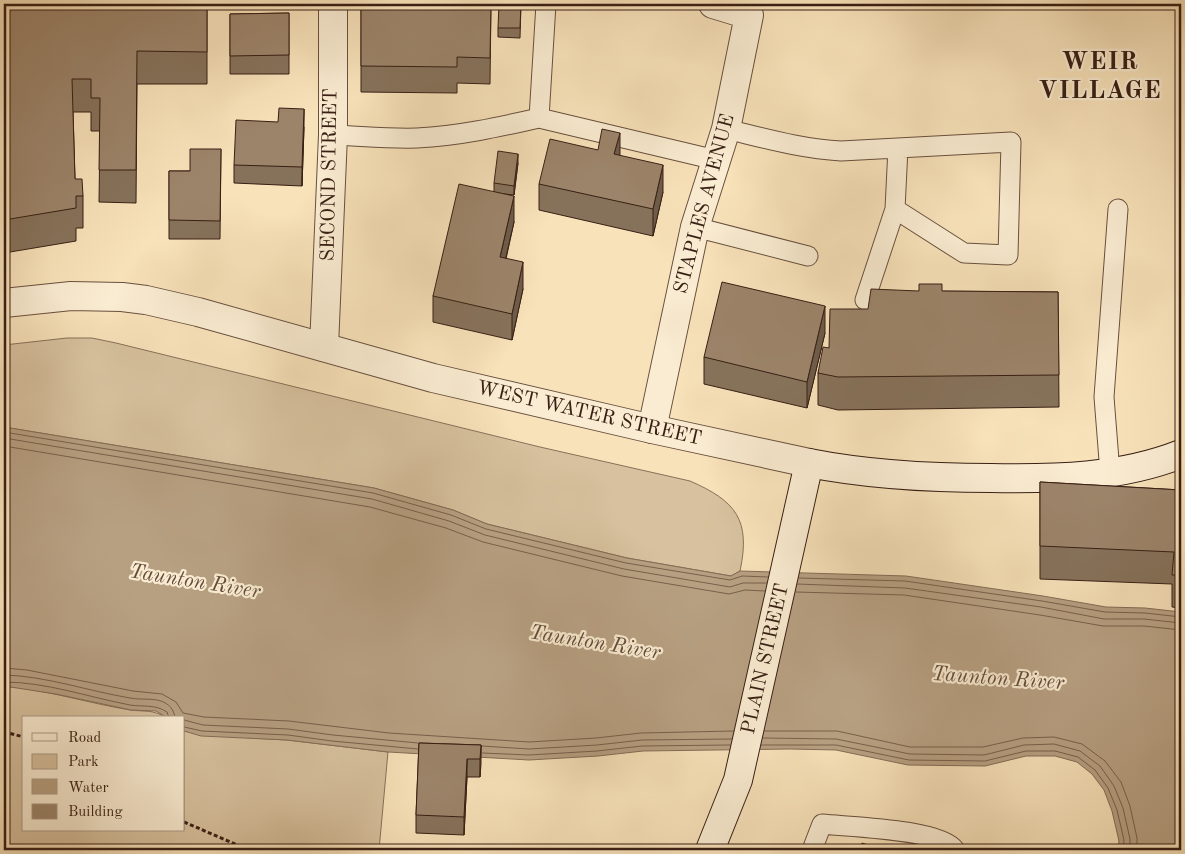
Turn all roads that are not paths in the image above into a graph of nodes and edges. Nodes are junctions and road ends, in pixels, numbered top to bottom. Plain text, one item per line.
1 (333, 4) edge
2 (546, 4) edge
3 (714, 4) edge
4 (539, 118) junction
5 (726, 129) junction
6 (333, 135) junction
7 (898, 148) junction
8 (716, 160) junction
9 (895, 209) junction
10 (1118, 209) dead end
11 (695, 228) junction
12 (808, 256) dead end
13 (865, 300) dead end
14 (4, 303) edge
15 (324, 347) junction
16 (652, 430) junction
17 (1181, 454) edge
18 (810, 464) junction
19 (1110, 473) junction
20 (710, 850) edge
21 (812, 850) edge
22 (955, 850) edge

1 - 6 street, SECOND STREET
2 - 4 lane
3 - 5 street, STAPLES AVENUE
4 - 6 lane
4 - 8 lane
5 - 7 lane
5 - 8 street, STAPLES AVENUE
6 - 15 street, SECOND STREET
7 - 9 lane
7 - 9 lane
8 - 11 street, STAPLES AVENUE
9 - 13 lane
10 - 19 lane
11 - 12 lane
11 - 16 street, STAPLES AVENUE
14 - 15 street, WEST WATER STREET
15 - 16 street, WEST WATER STREET
16 - 18 street, WEST WATER STREET
17 - 19 street, WEST WATER STREET
18 - 19 street, WEST WATER STREET
18 - 20 street, PLAIN STREET
21 - 22 lane

